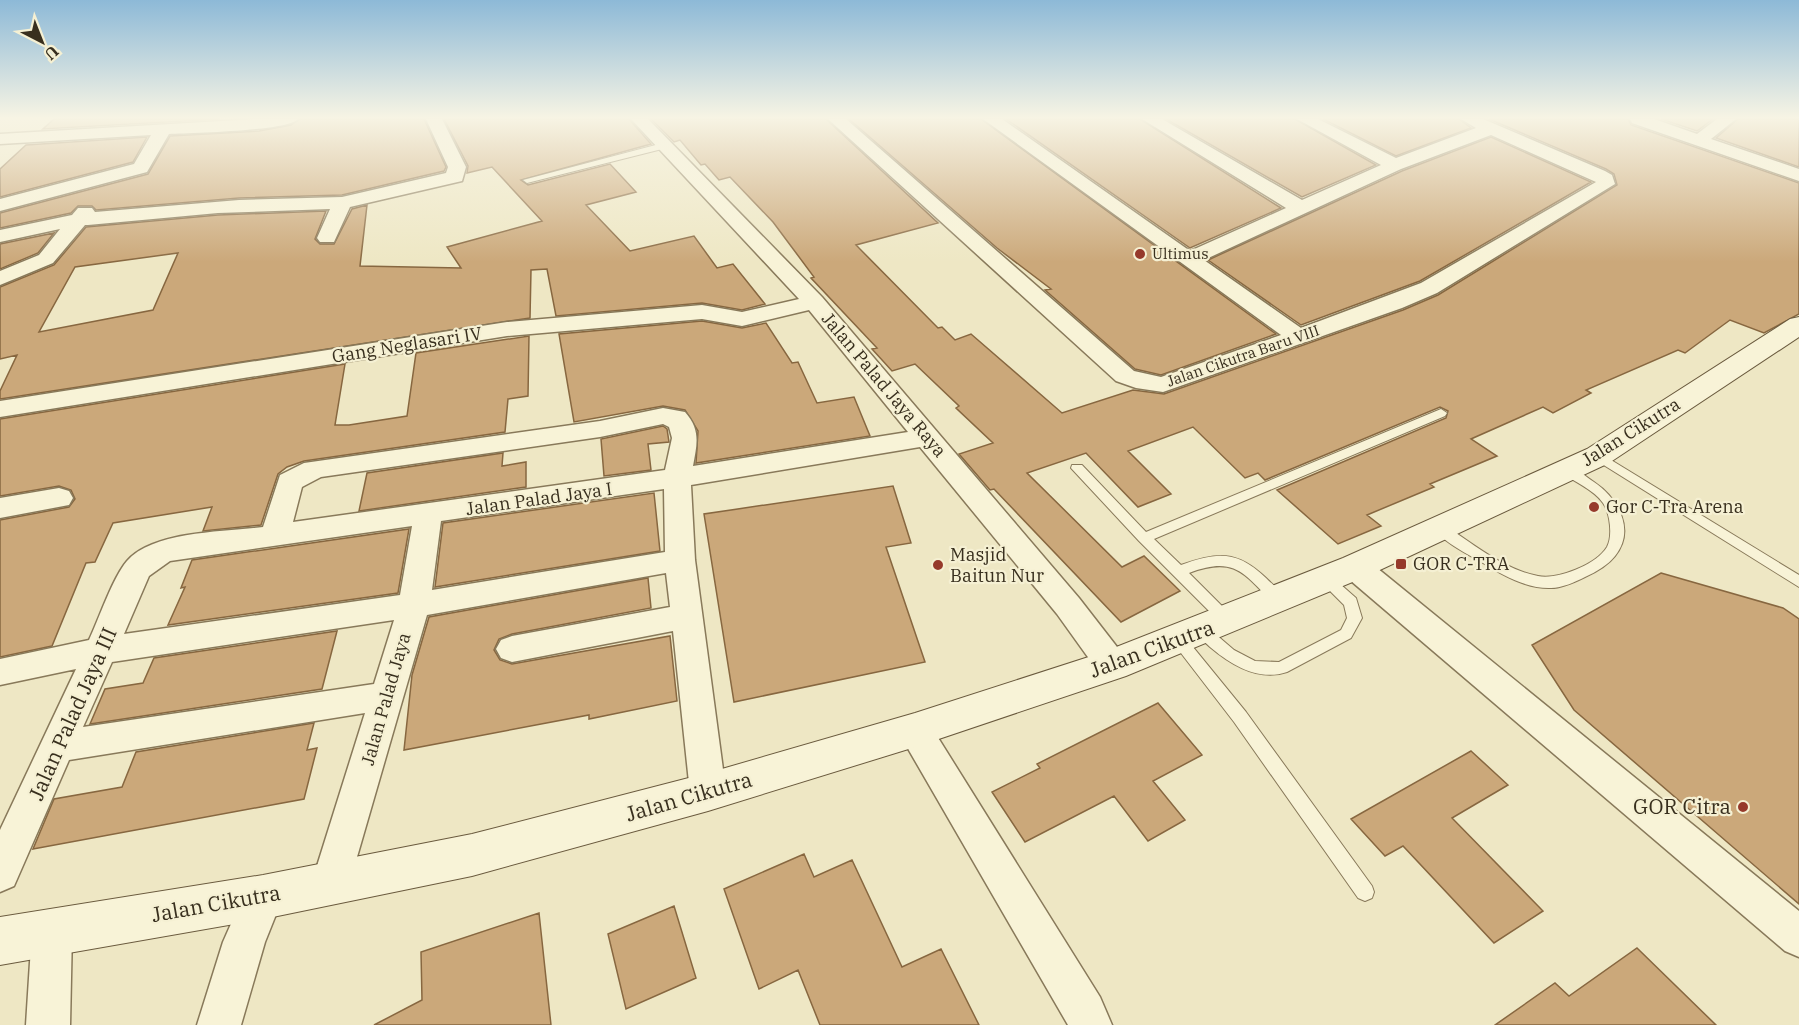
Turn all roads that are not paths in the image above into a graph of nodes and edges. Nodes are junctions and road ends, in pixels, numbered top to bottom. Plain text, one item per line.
1 (142, 167) edge
2 (457, 167) edge
3 (580, 167) edge
4 (687, 167) edge
5 (890, 167) edge
6 (1060, 167) edge
7 (1231, 167) edge
8 (1391, 167) edge
9 (1579, 167) edge
10 (1776, 167) edge
11 (1799, 175) edge
12 (94, 180) junction
13 (527, 180) dead end
14 (342, 203) junction
15 (0, 205) edge
16 (1299, 207) junction
17 (82, 218) junction
18 (0, 236) edge
19 (327, 238) dead end
20 (1190, 259) junction
21 (0, 279) edge
22 (814, 302) junction
23 (1799, 325) edge
24 (1298, 337) junction
25 (0, 409) edge
26 (1441, 413) dead end
27 (927, 437) junction
28 (1583, 463) junction
29 (1077, 468) dead end
30 (678, 478) junction
31 (59, 498) dead end
32 (0, 508) edge
33 (428, 513) junction
34 (1441, 529) junction
35 (275, 535) junction
36 (1144, 538) junction
37 (150, 558) joint
38 (680, 560) junction
39 (1178, 572) junction
40 (1340, 574) junction
41 (1799, 582) edge
42 (1278, 599) junction
43 (414, 605) junction
44 (688, 616) junction
45 (1202, 630) junction
46 (512, 649) dead end
47 (103, 650) junction
48 (1112, 665) junction
49 (0, 672) edge
50 (387, 696) junction
51 (915, 730) junction
52 (59, 746) junction
53 (708, 792) junction
54 (0, 873) edge
55 (332, 882) junction
56 (1365, 892) dead end
57 (263, 897) junction
58 (52, 931) junction
59 (1799, 937) edge
60 (0, 941) edge
61 (48, 1025) edge
62 (219, 1025) edge
63 (1090, 1025) edge

1 - 12 street
2 - 14 street
3 - 13 lane
4 - 22 street, Jalan Palad Jaya Raya
5 - 24 street, Jalan Cikutra Baru VIII
6 - 20 street
7 - 16 street
8 - 16 street
9 - 24 street, Jalan Cikutra Baru VIII
10 - 11 street
12 - 15 street
12 - 17 street
14 - 17 street
14 - 19 street
16 - 20 street
17 - 18 street
17 - 21 street
20 - 24 street
22 - 25 street, Gang Neglasari IV
22 - 27 street, Jalan Palad Jaya Raya
23 - 28 main road, Jalan Cikutra
26 - 36 lane
27 - 30 street, Jalan Palad Jaya I
27 - 48 street, Jalan Palad Jaya Raya
28 - 34 main road, Jalan Cikutra
28 - 34 lane
28 - 41 lane
29 - 36 lane
30 - 33 street, Jalan Palad Jaya I
30 - 35 street
30 - 38 street
31 - 32 street
33 - 35 street, Jalan Palad Jaya I
33 - 43 street, Jalan Palad Jaya
34 - 40 main road, Jalan Cikutra
35 - 37 street, Jalan Palad Jaya I
36 - 39 lane
37 - 47 street, Jalan Palad Jaya III
38 - 43 street
38 - 44 street
39 - 42 lane
39 - 45 lane
40 - 42 main road, Jalan Cikutra
40 - 45 lane
40 - 59 street
42 - 45 main road, Jalan Cikutra
43 - 47 street
43 - 50 street, Jalan Palad Jaya
44 - 46 street
44 - 53 street
45 - 48 main road, Jalan Cikutra
45 - 56 lane
47 - 49 street
47 - 52 street, Jalan Palad Jaya III
48 - 51 main road, Jalan Cikutra
50 - 52 street
50 - 55 street, Jalan Palad Jaya
51 - 53 main road, Jalan Cikutra
51 - 63 street
52 - 54 street, Jalan Palad Jaya III
53 - 55 main road, Jalan Cikutra
55 - 57 main road, Jalan Cikutra
57 - 58 main road, Jalan Cikutra
57 - 62 street
58 - 60 main road, Jalan Cikutra
58 - 61 street

